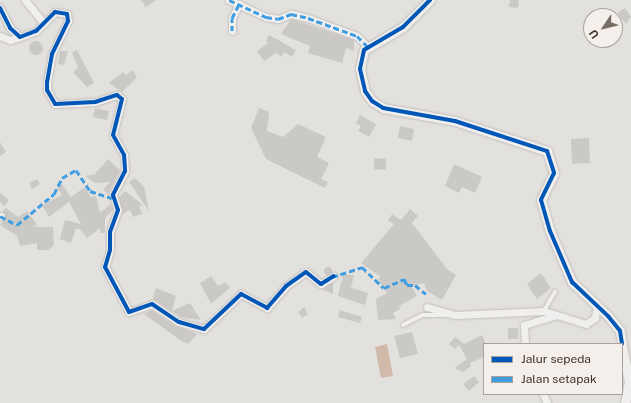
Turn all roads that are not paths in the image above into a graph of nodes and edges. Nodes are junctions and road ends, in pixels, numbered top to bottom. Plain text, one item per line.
1 (25, 0) edge
2 (229, 0) edge
3 (430, 0) edge
4 (239, 4) junction
5 (0, 8) edge
6 (42, 21) junction
7 (232, 31) dead end
8 (0, 36) edge
9 (20, 37) junction
10 (368, 46) junction
11 (334, 276) dead end
12 (555, 292) dead end
13 (597, 304) junction
14 (427, 307) dead end
15 (544, 311) junction
16 (557, 314) junction
17 (455, 315) junction
18 (403, 325) dead end
19 (525, 343) edge
20 (622, 343) edge
21 (623, 348) edge
22 (629, 365) edge
23 (625, 403) edge

1 - 6 street
2 - 4 street
3 - 10 street
4 - 7 street
4 - 10 street
5 - 9 street
6 - 9 street
6 - 11 street
8 - 9 street
10 - 13 street
12 - 15 lane
13 - 16 street
13 - 20 street
14 - 17 street
15 - 16 street
15 - 17 street
16 - 19 street
17 - 18 lane
21 - 22 street
22 - 23 street

